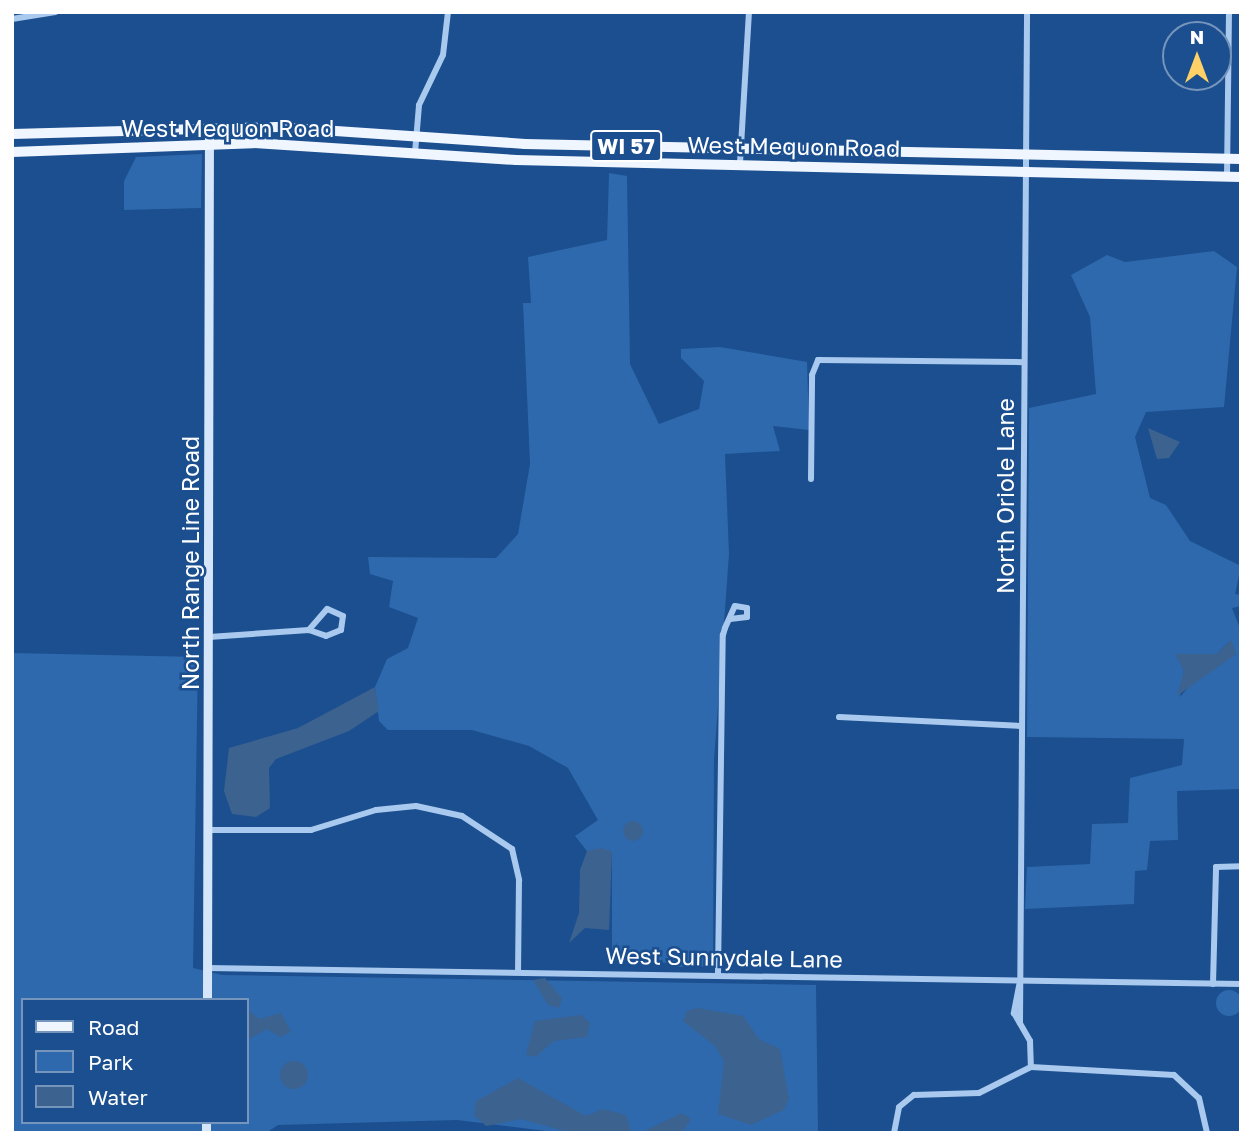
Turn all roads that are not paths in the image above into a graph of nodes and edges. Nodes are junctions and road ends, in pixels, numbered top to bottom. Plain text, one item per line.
1 (55, 12) edge
2 (449, 12) edge
3 (1027, 12) edge
4 (1229, 12) edge
5 (748, 13) edge
6 (12, 19) edge
7 (209, 126) junction
8 (12, 134) edge
9 (415, 136) junction
10 (211, 143) junction
11 (739, 146) junction
12 (12, 152) edge
13 (1024, 152) junction
14 (415, 153) junction
15 (1228, 158) junction
16 (1241, 159) edge
17 (740, 163) junction
18 (1025, 170) junction
19 (1227, 176) junction
20 (1241, 177) edge
21 (1024, 362) junction
22 (811, 479) dead end
23 (730, 619) dead end
24 (309, 630) junction
25 (209, 636) junction
26 (839, 717) dead end
27 (1021, 726) junction
28 (208, 830) junction
29 (1241, 866) edge
30 (207, 968) junction
31 (518, 970) junction
32 (718, 974) junction
33 (1020, 981) junction
34 (1213, 984) junction
35 (1241, 984) edge
36 (207, 998) edge
37 (1031, 1067) junction
38 (894, 1133) edge
39 (1207, 1133) edge

1 - 6 street
2 - 9 street
3 - 13 street, North Oriole Lane
4 - 15 street
5 - 11 street
7 - 8 main road, West Mequon Road / WI 57
7 - 9 main road, West Mequon Road / WI 57
7 - 10 street, North Range Line Road
9 - 11 main road, West Mequon Road / WI 57
9 - 14 street
10 - 12 main road, West Mequon Road / WI 57
10 - 14 main road, West Mequon Road / WI 57
10 - 25 street, North Range Line Road
11 - 13 main road, West Mequon Road / WI 57
11 - 17 street
13 - 15 main road, West Mequon Road / WI 57
13 - 18 street, North Oriole Lane
14 - 17 main road, West Mequon Road / WI 57
15 - 16 main road, West Mequon Road / WI 57
15 - 19 street
17 - 18 main road, West Mequon Road / WI 57
18 - 19 main road, West Mequon Road / WI 57
18 - 21 street, North Oriole Lane
19 - 20 main road, West Mequon Road / WI 57
21 - 22 street
21 - 27 street, North Oriole Lane
23 - 32 street
24 - 24 street
24 - 25 street
25 - 28 street, North Range Line Road
26 - 27 street
27 - 33 street, North Oriole Lane
28 - 30 street, North Range Line Road
28 - 31 street
29 - 34 street
30 - 31 street, West Sunnydale Lane
30 - 36 street, North Range Line Road
31 - 32 street, West Sunnydale Lane
32 - 33 street, West Sunnydale Lane
33 - 34 street, West Sunnydale Lane
33 - 37 street, North Oriole Lane
34 - 35 street, West Sunnydale Lane
37 - 38 street
37 - 39 street

